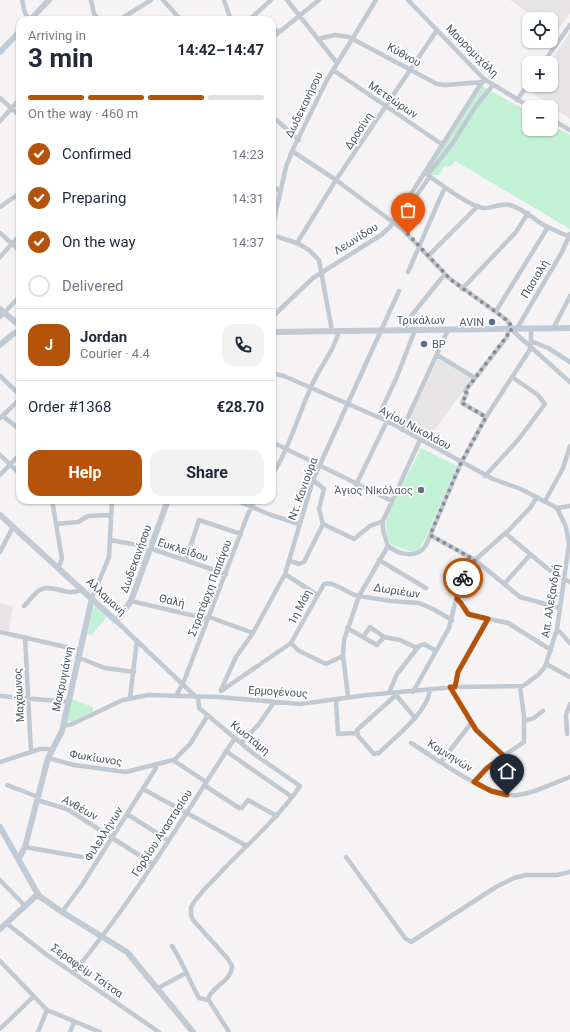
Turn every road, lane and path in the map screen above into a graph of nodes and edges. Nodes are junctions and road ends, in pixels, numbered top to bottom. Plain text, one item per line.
1 (22, 0) edge
2 (50, 0) edge
3 (91, 0) edge
4 (151, 0) edge
5 (163, 0) edge
6 (224, 0) edge
7 (271, 0) edge
8 (287, 0) edge
9 (319, 0) edge
10 (376, 0) edge
11 (408, 0) edge
12 (27, 16) edge
13 (34, 16) edge
14 (96, 16) edge
15 (126, 16) edge
16 (177, 16) edge
17 (230, 16) edge
18 (253, 16) edge
19 (300, 16) junction
20 (570, 25) edge
21 (276, 30) edge
22 (437, 30) junction
23 (280, 31) junction
24 (276, 34) edge
25 (16, 35) edge
26 (352, 38) junction
27 (318, 39) junction
28 (1, 48) edge
29 (548, 56) edge
30 (337, 63) junction
31 (333, 70) junction
32 (412, 70) junction
33 (484, 80) junction
34 (493, 85) junction
35 (523, 92) edge
36 (0, 98) edge
37 (517, 100) junction
38 (522, 103) edge
39 (16, 104) edge
40 (386, 107) junction
41 (12, 108) junction
42 (16, 112) edge
43 (0, 120) edge
44 (276, 120) edge
45 (558, 123) edge
46 (570, 130) edge
47 (299, 140) junction
48 (443, 144) junction
49 (292, 151) junction
50 (428, 174) junction
51 (336, 180) junction
52 (445, 187) junction
53 (276, 188) edge
54 (280, 191) junction
55 (16, 196) edge
56 (478, 206) junction
57 (0, 207) edge
58 (276, 210) edge
59 (528, 213) junction
60 (393, 223) junction
61 (548, 227) junction
62 (0, 233) edge
63 (276, 236) edge
64 (570, 236) edge
65 (16, 240) edge
66 (297, 243) junction
67 (12, 244) junction
68 (419, 247) junction
69 (16, 248) edge
70 (428, 256) junction
71 (0, 257) edge
72 (322, 271) junction
73 (408, 272) dead end
74 (445, 274) junction
75 (462, 289) junction
76 (399, 291) dead end
77 (570, 296) edge
78 (16, 300) edge
79 (496, 311) junction
80 (1, 313) edge
81 (276, 313) edge
82 (16, 324) edge
83 (16, 327) edge
84 (570, 328) edge
85 (553, 329) junction
86 (415, 330) junction
87 (448, 330) junction
88 (512, 330) junction
89 (531, 330) junction
90 (332, 331) junction
91 (339, 331) junction
92 (381, 331) junction
93 (403, 331) junction
94 (276, 332) edge
95 (16, 333) edge
96 (13, 334) junction
97 (531, 341) junction
98 (0, 345) edge
99 (530, 347) junction
100 (436, 355) junction
101 (570, 362) edge
102 (276, 375) edge
103 (0, 376) edge
104 (512, 376) junction
105 (475, 378) junction
106 (570, 382) edge
107 (311, 388) junction
108 (16, 391) edge
109 (16, 403) edge
110 (348, 404) junction
111 (1, 417) edge
112 (378, 417) junction
113 (486, 417) junction
114 (387, 422) junction
115 (16, 427) edge
116 (402, 430) junction
117 (420, 440) junction
118 (276, 444) edge
119 (570, 446) edge
120 (286, 449) junction
121 (0, 455) edge
122 (16, 458) edge
123 (461, 463) junction
124 (10, 464) junction
125 (319, 466) junction
126 (276, 468) edge
127 (16, 470) edge
128 (0, 475) edge
129 (485, 476) junction
130 (313, 480) junction
131 (356, 485) junction
132 (538, 497) junction
133 (392, 501) junction
134 (545, 501) junction
135 (53, 504) edge
136 (112, 504) edge
137 (166, 504) edge
138 (244, 504) edge
139 (253, 504) edge
140 (570, 506) edge
141 (251, 507) junction
142 (557, 508) junction
143 (0, 515) edge
144 (111, 515) junction
145 (383, 521) junction
146 (56, 524) junction
147 (299, 524) junction
148 (323, 524) junction
149 (13, 527) junction
150 (506, 533) junction
151 (241, 534) junction
152 (430, 535) junction
153 (110, 540) junction
154 (388, 546) junction
155 (150, 548) junction
156 (0, 552) edge
157 (530, 555) junction
158 (186, 560) junction
159 (290, 560) junction
160 (379, 560) junction
161 (475, 560) junction
162 (58, 568) junction
163 (226, 574) junction
164 (285, 574) junction
165 (563, 578) junction
166 (570, 582) edge
167 (504, 584) junction
168 (426, 588) dead end
169 (82, 589) junction
170 (317, 594) junction
171 (359, 596) junction
172 (92, 598) junction
173 (457, 599) junction
174 (131, 601) junction
175 (24, 606) dead end
176 (560, 608) junction
177 (209, 618) junction
178 (488, 619) junction
179 (452, 620) junction
180 (116, 621) junction
181 (347, 628) junction
182 (557, 629) junction
183 (0, 632) edge
184 (253, 633) junction
185 (363, 636) junction
186 (25, 637) junction
187 (384, 637) junction
188 (137, 640) junction
189 (291, 643) junction
190 (570, 643) edge
191 (417, 648) junction
192 (79, 650) junction
193 (551, 650) junction
194 (436, 651) junction
195 (344, 656) junction
196 (77, 657) junction
197 (546, 664) junction
198 (134, 672) junction
199 (570, 677) edge
200 (183, 684) junction
201 (452, 687) junction
202 (520, 687) junction
203 (222, 690) junction
204 (430, 690) junction
205 (413, 692) junction
206 (389, 693) junction
207 (396, 694) junction
208 (0, 696) edge
209 (176, 696) junction
210 (197, 697) junction
211 (218, 697) junction
212 (130, 698) junction
213 (348, 698) junction
214 (28, 699) junction
215 (336, 700) junction
216 (69, 702) junction
217 (274, 702) junction
218 (570, 704) edge
219 (543, 711) dead end
220 (208, 715) junction
221 (415, 718) junction
222 (524, 721) junction
223 (472, 722) junction
224 (63, 726) junction
225 (357, 733) junction
226 (567, 734) dead end
227 (235, 738) junction
228 (411, 742) dead end
229 (241, 743) junction
230 (51, 749) junction
231 (226, 751) junction
232 (31, 752) junction
233 (504, 756) junction
234 (48, 758) junction
235 (174, 760) junction
236 (0, 762) edge
237 (441, 762) junction
238 (156, 764) junction
239 (570, 777) edge
240 (474, 782) junction
241 (205, 784) junction
242 (7, 785) dead end
243 (143, 789) junction
244 (292, 797) junction
245 (37, 798) junction
246 (127, 814) junction
247 (186, 814) junction
248 (277, 816) junction
249 (0, 827) edge
250 (112, 838) junction
251 (168, 840) junction
252 (247, 846) junction
253 (25, 847) junction
254 (82, 857) dead end
255 (346, 857) dead end
256 (19, 858) junction
257 (153, 864) junction
258 (570, 872) edge
259 (0, 880) edge
260 (38, 894) junction
261 (25, 906) junction
262 (62, 912) junction
263 (6, 923) junction
264 (0, 929) edge
265 (103, 936) junction
266 (172, 946) dead end
267 (0, 961) edge
268 (4, 966) junction
269 (0, 970) edge
270 (72, 973) junction
271 (186, 973) junction
272 (158, 988) junction
273 (33, 997) junction
274 (208, 1000) junction
275 (47, 1010) junction
276 (74, 1022) junction
277 (0, 1029) edge
278 (38, 1032) edge
279 (70, 1032) edge
280 (100, 1032) edge
281 (159, 1032) edge
282 (193, 1032) edge
283 (229, 1032) edge

1 - 12 street
2 - 13 main road
3 - 14 street
4 - 15 street
5 - 16 street
6 - 17 street
7 - 18 street
8 - 19 street
9 - 19 street
10 - 26 street, Δωδεκανήσου
11 - 22 street, Μαυρομιχάλη
19 - 23 street
19 - 27 street
20 - 29 street
21 - 23 street
22 - 32 street, Δροσίνη
22 - 33 street, Μαυρομιχάλη
23 - 24 street
25 - 28 main road
26 - 27 street, Κύθνου
26 - 30 street, Δωδεκανήσου
26 - 32 street, Κύθνου
27 - 30 street
30 - 31 street, Δωδεκανήσου
31 - 40 street, Μετεώρων
31 - 47 street, Δωδεκανήσου
32 - 33 street, Κύθνου
32 - 40 street, Δροσίνη
33 - 34 street, Μαυρομιχάλη
33 - 48 street, Λεωνίδου
34 - 37 street, Μαυρομιχάλη
34 - 50 street
35 - 37 street
36 - 41 street
37 - 38 street, Μαυρομιχάλη
39 - 41 street
40 - 48 street, Μετεώρων
40 - 51 street, Δροσίνη
41 - 42 street
41 - 43 street
44 - 47 street
45 - 46 street
47 - 49 street, Δωδεκανήσου
48 - 50 street, Λεωνίδου
49 - 51 street
49 - 54 street, Δωδεκανήσου
50 - 52 street
50 - 60 street, Λεωνίδου
51 - 60 street
51 - 66 street, Δροσίνη
52 - 56 street
52 - 68 street
53 - 54 street
54 - 58 street, Δωδεκανήσου
55 - 57 street
56 - 59 street
56 - 70 street
59 - 61 street
59 - 75 street
60 - 68 street
60 - 72 street, Λεωνίδου
61 - 64 street
61 - 79 street
62 - 67 street
63 - 66 street
64 - 88 street, Πασιαλή
65 - 67 street
66 - 72 street
67 - 69 street
67 - 71 street
68 - 70 street
68 - 73 street
70 - 74 street
72 - 81 street, Λεωνίδου
72 - 90 street
74 - 75 street
74 - 93 street
75 - 79 street
76 - 92 street, Ντ. Κανιούρα
77 - 85 street
78 - 80 street
79 - 88 street
80 - 82 main road
83 - 96 main road
84 - 85 main road, Τρικάλων
85 - 89 main road, Τρικάλων
86 - 87 main road, Τρικάλων
86 - 93 main road, Τρικάλων
86 - 112 street
87 - 88 main road, Τρικάλων
87 - 100 street
88 - 89 main road, Τρικάλων
88 - 99 street
88 - 105 street, Πασιαλή
89 - 97 street
90 - 91 main road, Τρικάλων
90 - 94 main road, Τρικάλων
91 - 92 main road, Τρικάλων
91 - 107 street
92 - 93 main road, Τρικάλων
92 - 110 street, Ντ. Κανιούρα
95 - 96 main road
96 - 98 main road
97 - 99 street
97 - 101 street
99 - 104 street
99 - 106 street
100 - 105 street
100 - 116 street
102 - 107 street, Αγίου Νικολάου
103 - 108 street
104 - 113 street
104 - 129 street
105 - 113 street, Πασιαλή
107 - 110 street, Αγίου Νικολάου
107 - 120 street
109 - 111 street
110 - 112 street, Αγίου Νικολάου
110 - 125 street, Ντ. Κανιούρα
111 - 115 street
112 - 114 street, Αγίου Νικολάου
113 - 123 street
114 - 116 street, Αγίου Νικολάου
114 - 131 street
116 - 117 street, Αγίου Νικολάου
117 - 123 street, Αγίου Νικολάου
117 - 133 street
118 - 120 street
119 - 134 street
120 - 125 street
120 - 126 street
121 - 124 street
122 - 124 street
123 - 129 street, Αγίου Νικολάου
123 - 152 street
124 - 127 street
124 - 128 street
125 - 130 street, Ντ. Κανιούρα
125 - 131 street
129 - 132 street, Αγίου Νικολάου
130 - 147 street, Ντ. Κανιούρα
130 - 148 street
131 - 133 street
132 - 134 street, Αγίου Νικολάου
132 - 150 street
133 - 145 street
134 - 142 street, Αγίου Νικολάου
135 - 146 street
136 - 144 street, Μακρυγιάννη
137 - 155 main road, Δωδεκανήσου
138 - 141 street
139 - 141 street, Στρατάρχη Παπάγου
140 - 142 street
141 - 147 street
141 - 151 street, Στρατάρχη Παπάγου
142 - 165 street, Απ. Αλεξανδρή
143 - 149 main road, Αλλαμανή
144 - 146 street
144 - 153 street, Μακρυγιάννη
145 - 148 street
145 - 154 street
146 - 162 street
147 - 159 street, Ντ. Κανιούρα
148 - 159 street
149 - 156 street
149 - 162 main road, Αλλαμανή
150 - 157 street
150 - 161 street
151 - 158 street
151 - 163 street, Στρατάρχη Παπάγου
152 - 154 street
152 - 161 street
153 - 155 street, Ευκλείδου
153 - 172 street, Μακρυγιάννη
154 - 160 street
155 - 158 street, Ευκλείδου
155 - 174 main road, Δωδεκανήσου
157 - 165 street
157 - 167 street
158 - 163 street, Ευκλείδου
159 - 164 street, Ντ. Κανιούρα
160 - 168 street
160 - 171 street
161 - 167 street
161 - 173 street
162 - 169 main road, Αλλαμανή
163 - 177 street, Στρατάρχη Παπάγου
164 - 170 street
164 - 184 street, Ντ. Κανιούρα
165 - 166 street
165 - 176 street, Απ. Αλεξανδρή
167 - 176 street
169 - 172 main road, Αλλαμανή
169 - 175 street
170 - 171 street, 1η Μάη
170 - 189 street, 1η Μάη
171 - 179 street, Δωριέων
171 - 181 street
172 - 180 main road, Αλλαμανή
172 - 192 main road, Μακρυγιάννη
173 - 178 street
173 - 179 street
174 - 177 street, Θαλή
174 - 180 main road, Δωδεκανήσου
176 - 182 street, Απ. Αλεξανδρή
177 - 184 street, Θαλή
177 - 200 street, Στρατάρχη Παπάγου
178 - 193 street
178 - 201 street
179 - 194 street
180 - 188 street, Αλλαμανή
181 - 185 street
181 - 195 street
182 - 190 street
182 - 193 street, Απ. Αλεξανδρή
183 - 186 street
184 - 203 street, Ντ. Κανιούρα
185 - 187 street
185 - 187 street
186 - 192 street
186 - 214 street, Μαχάωνος
187 - 191 street
188 - 198 street
188 - 200 street, Αλλαμανή
189 - 195 street
189 - 203 street, 1η Μάη
191 - 194 street
191 - 206 street
192 - 196 main road, Μακρυγιάννη
193 - 197 street, Απ. Αλεξανδρή
194 - 205 street
195 - 213 street
196 - 198 street
196 - 216 main road, Μακρυγιάννη
197 - 199 street
197 - 202 street, Απ. Αλεξανδρή
198 - 212 street
200 - 209 street, Στρατάρχη Παπάγου
200 - 210 street, Αλλαμανή
201 - 202 street, Ερμογένους
201 - 204 street, Ερμογένους
201 - 223 street
202 - 222 street
203 - 211 street, 1η Μάη
204 - 205 street, Ερμογένους
204 - 221 street
205 - 207 street, Ερμογένους
206 - 207 street, Ερμογένους
206 - 213 street, Ερμογένους
207 - 221 street
207 - 225 street
208 - 214 street
209 - 210 street, Ερμογένους
209 - 212 street, Ερμογένους
210 - 211 street, Ερμογένους
210 - 220 street, Κωστάμη
211 - 217 street, Ερμογένους
212 - 224 street, Ερμογένους
213 - 215 street, Ερμογένους
214 - 216 street
214 - 232 street, Μαχάωνος
215 - 217 street, Ερμογένους
215 - 225 street
216 - 224 main road, Μακρυγιάννη
217 - 229 street
218 - 226 street
219 - 222 street
220 - 227 street, Κωστάμη
220 - 235 street
221 - 225 street
222 - 233 street
223 - 233 street
223 - 237 street
224 - 230 main road, Μακρυγιάννη
227 - 229 street, Κωστάμη
227 - 231 street, Γορδίου Αναστασίου
228 - 237 street, Κομνηνών
229 - 244 street, Κωστάμη
230 - 232 street
230 - 234 main road, Μακρυγιάννη
231 - 241 street, Γορδίου Αναστασίου
231 - 244 street
232 - 236 street
233 - 240 street
234 - 238 street, Φωκίωνος
234 - 245 main road, Μακρυγιάννη
235 - 238 street, Φωκίωνος
235 - 241 street
237 - 240 street, Κομνηνών
238 - 243 street, Φιλελλήνων
239 - 240 street, Κομνηνών
241 - 247 street, Γορδίου Αναστασίου
241 - 248 street
242 - 245 street, Ανθέων
243 - 246 street, Φιλελλήνων
243 - 247 street
244 - 248 street
245 - 250 street, Ανθέων
245 - 253 main road, Μακρυγιάννη
246 - 250 street, Φιλελλήνων
246 - 251 street
247 - 251 street, Γορδίου Αναστασίου
247 - 252 street
248 - 252 street
249 - 256 main road
250 - 257 street, Ανθέων
250 - 262 street, Φιλελλήνων
251 - 257 street, Γορδίου Αναστασίου
252 - 274 street
253 - 254 street
253 - 256 main road, Μακρυγιάννη
255 - 258 street
256 - 260 main road
257 - 265 street, Γορδίου Αναστασίου
259 - 261 street
260 - 261 main road
260 - 262 main road
261 - 263 main road
262 - 265 main road
263 - 264 main road
263 - 270 street, Σεραφείμ Τσίτσα
265 - 270 street, Γορδίου Αναστασίου
265 - 272 main road
266 - 271 street
267 - 268 street
268 - 269 street
268 - 273 street
270 - 281 street, Σεραφείμ Τσίτσα
271 - 272 street
271 - 274 street
272 - 282 main road
273 - 275 street
273 - 277 street
274 - 283 street
275 - 276 street
275 - 278 street
276 - 279 street
276 - 280 street

